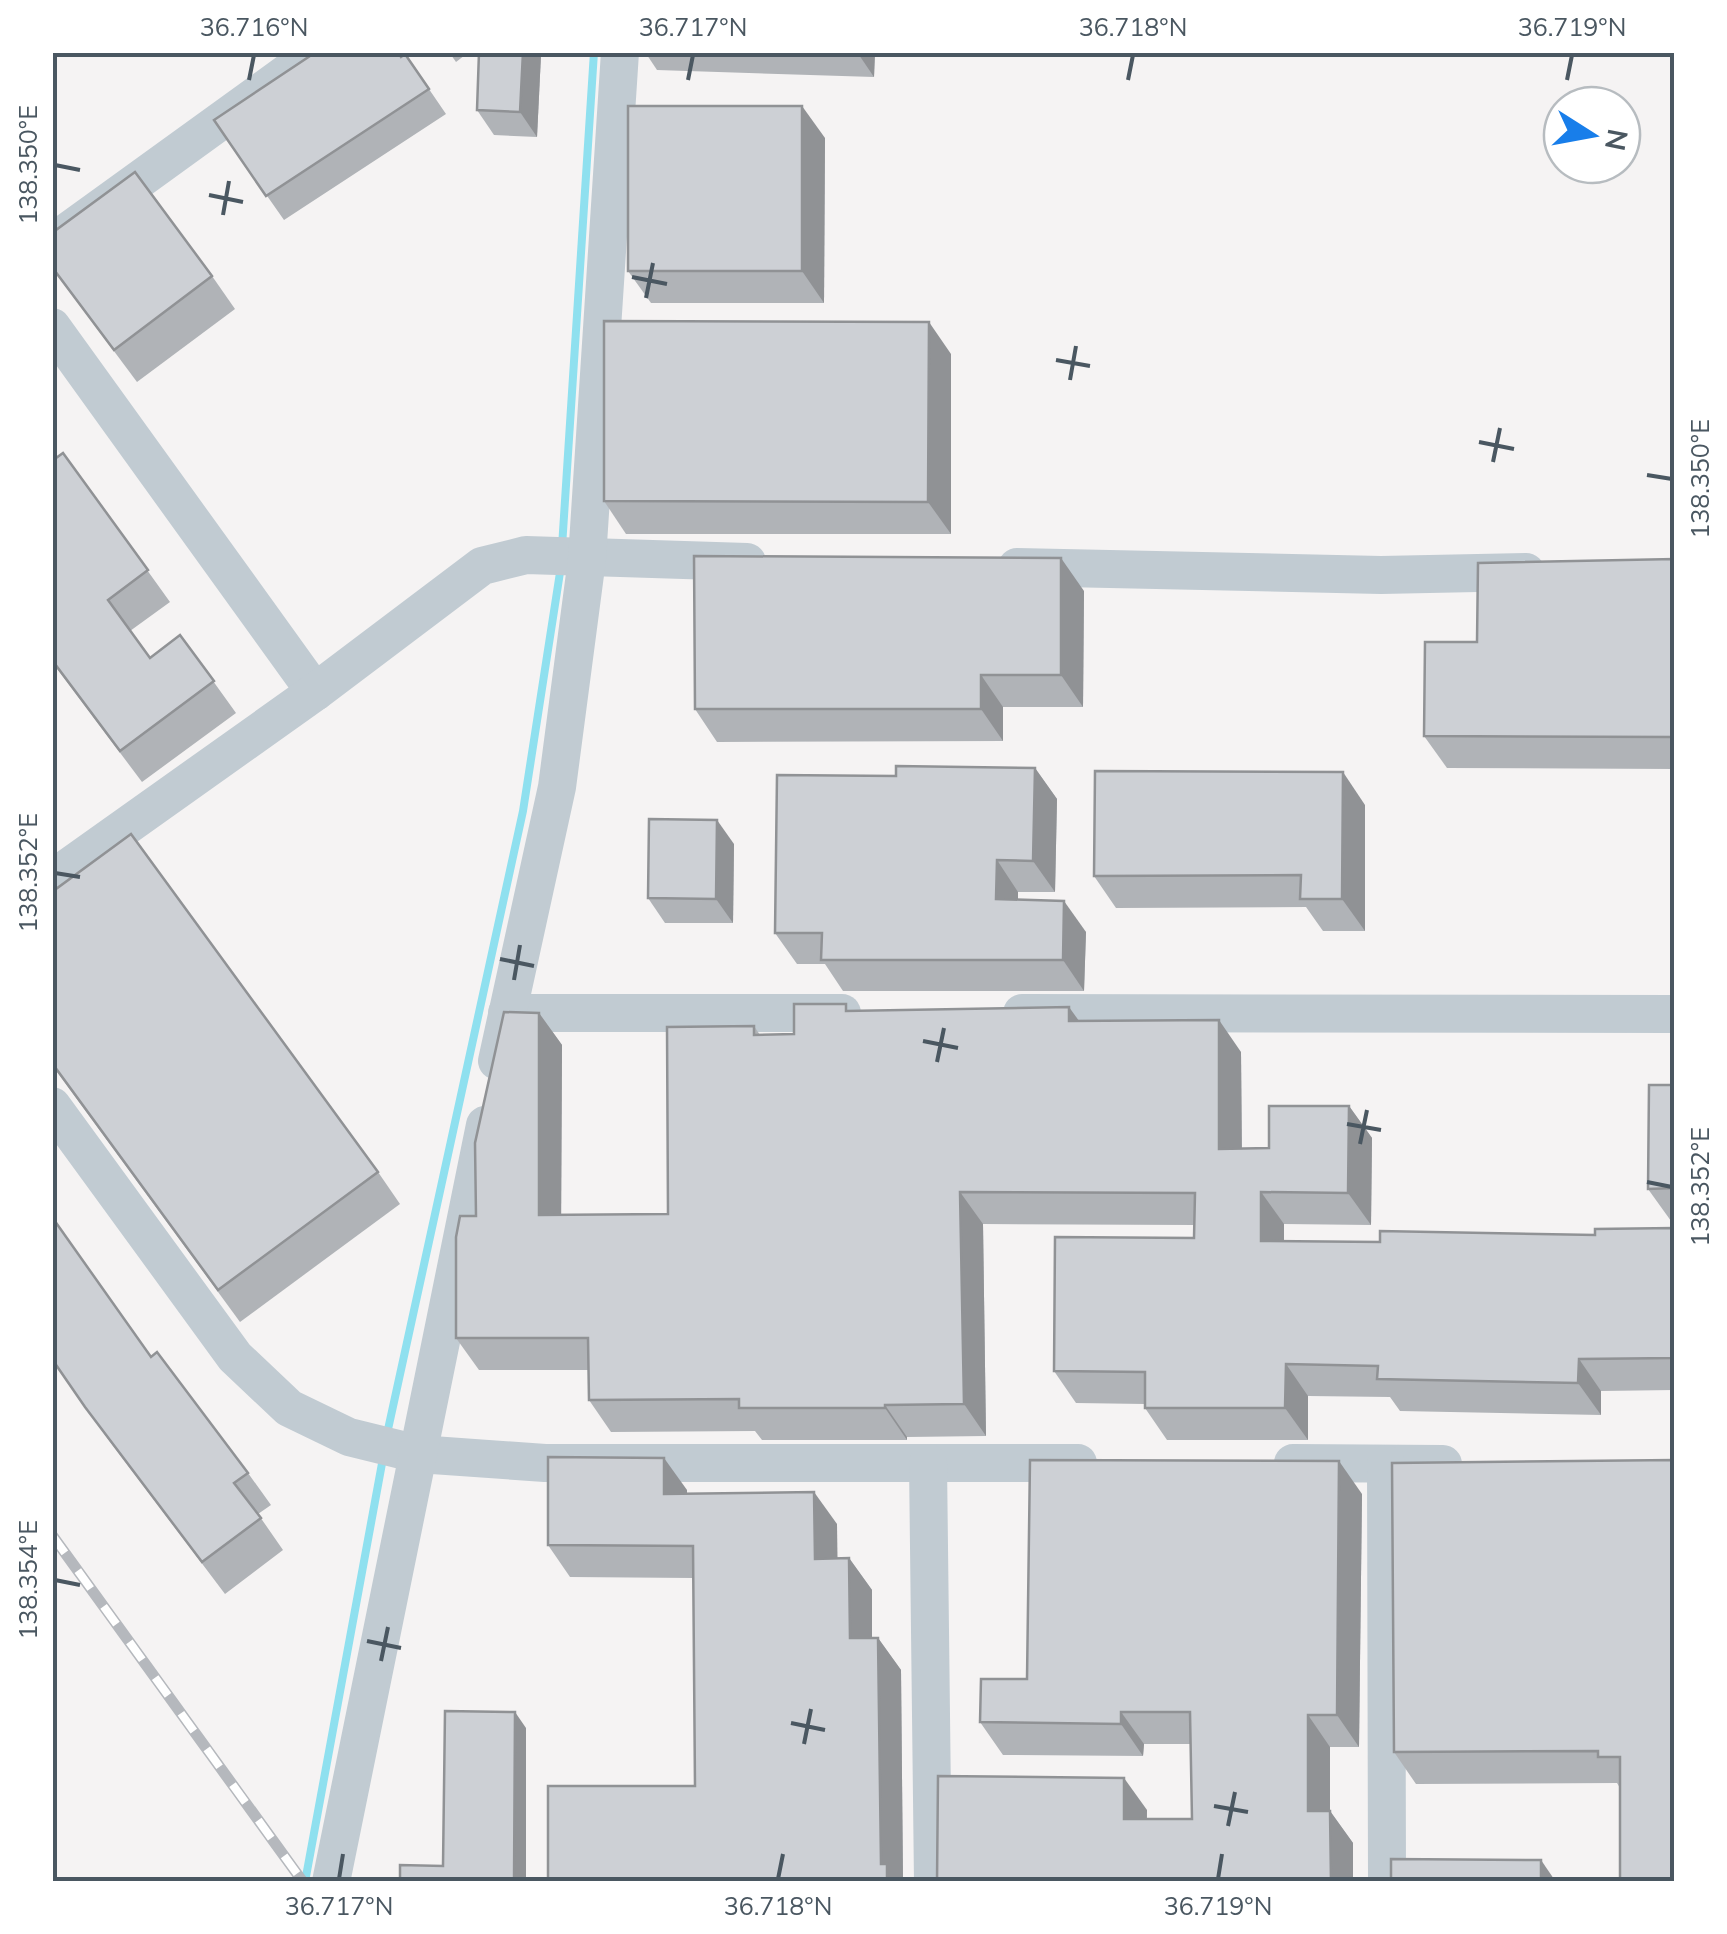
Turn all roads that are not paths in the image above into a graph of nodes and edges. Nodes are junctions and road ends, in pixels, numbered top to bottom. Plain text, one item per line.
1 (316, 52) edge
2 (620, 52) edge
3 (52, 243) edge
4 (52, 327) edge
5 (588, 558) junction
6 (781, 562) edge
7 (974, 566) edge
8 (1557, 572) edge
9 (315, 692) junction
10 (52, 879) edge
11 (507, 1013) junction
12 (885, 1013) edge
13 (984, 1013) edge
14 (1674, 1014) edge
15 (52, 1106) edge
16 (418, 1454) junction
17 (928, 1463) junction
18 (1108, 1463) edge
19 (1267, 1464) edge
20 (1386, 1464) junction
21 (1482, 1464) edge
22 (332, 1882) edge
23 (933, 1882) edge
24 (1387, 1882) edge

1 - 3 street
2 - 5 street
4 - 9 street
5 - 6 street
5 - 9 street
5 - 11 street
7 - 8 street
9 - 10 street
11 - 12 street
11 - 16 street
13 - 14 street
15 - 16 street
16 - 17 street
16 - 22 street
17 - 18 street
17 - 23 street
19 - 20 street
20 - 21 street
20 - 24 street

